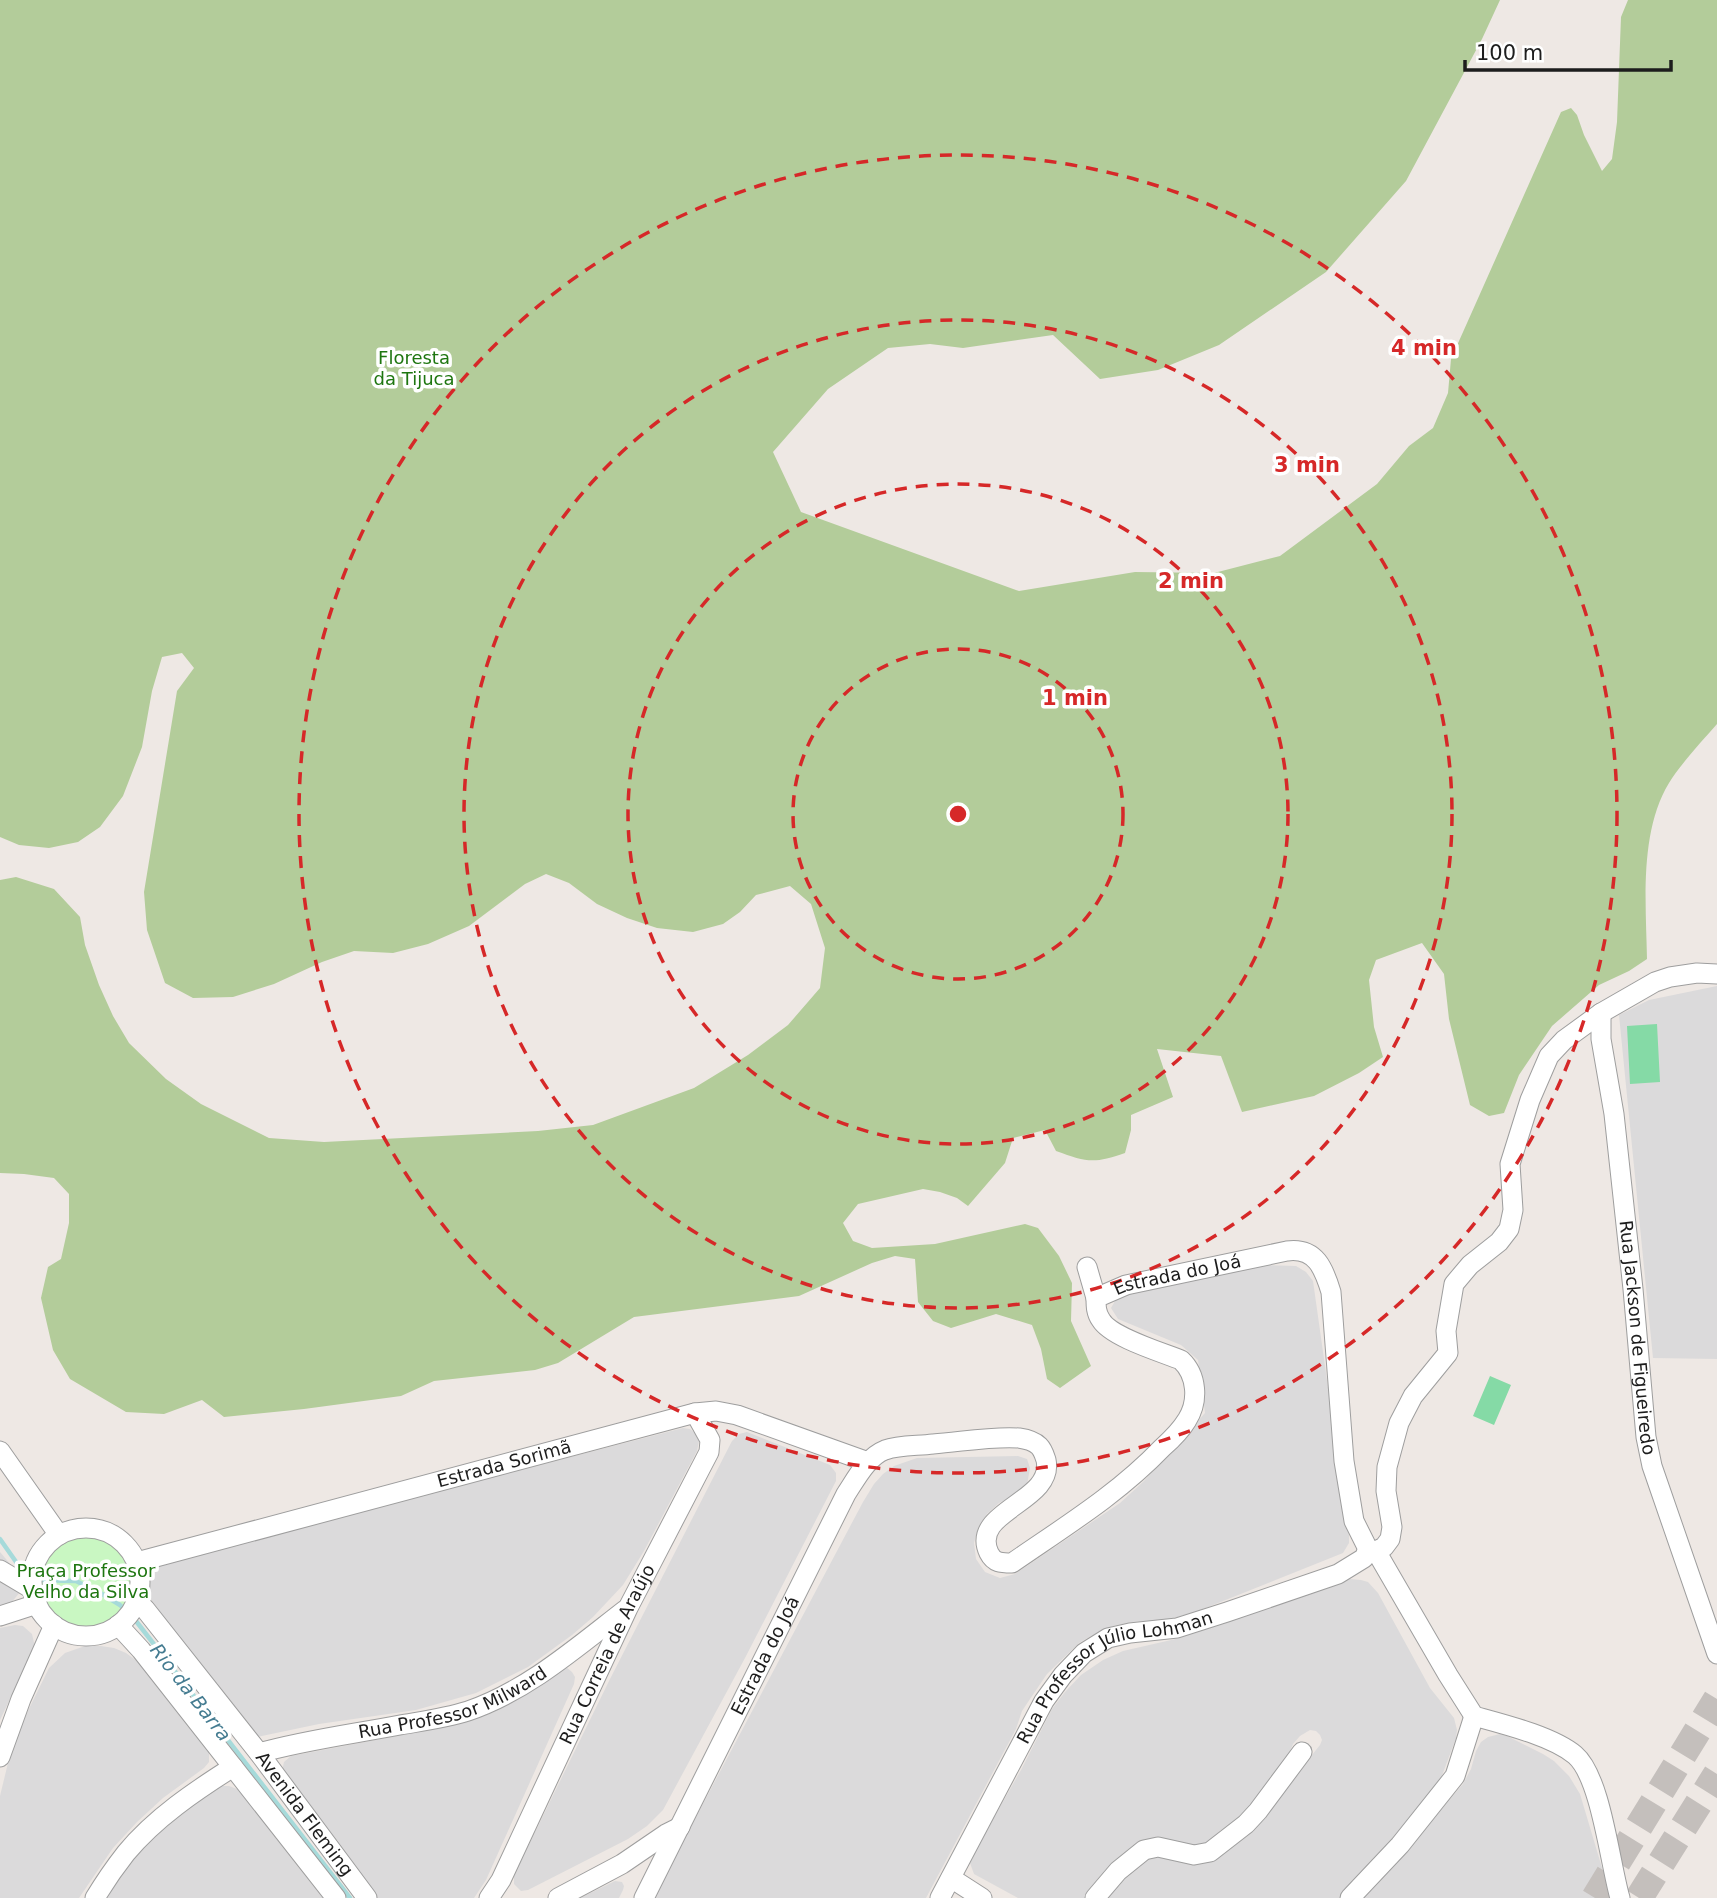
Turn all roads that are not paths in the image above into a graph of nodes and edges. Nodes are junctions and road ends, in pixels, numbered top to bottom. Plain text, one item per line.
1 (1717, 974) edge
2 (1601, 1013) junction
3 (1087, 1267) dead end
4 (1096, 1298) junction
5 (695, 1413) junction
6 (0, 1451) edge
7 (868, 1462) junction
8 (59, 1535) junction
9 (1372, 1550) junction
10 (137, 1562) junction
11 (0, 1570) edge
12 (34, 1589) junction
13 (136, 1604) junction
14 (628, 1608) junction
15 (0, 1616) edge
16 (120, 1624) junction
17 (54, 1625) junction
18 (1717, 1654) edge
19 (565, 1656) junction
20 (592, 1685) junction
21 (1474, 1716) junction
22 (1302, 1752) dead end
23 (259, 1754) junction
24 (0, 1758) edge
25 (233, 1767) junction
26 (680, 1827) junction
27 (622, 1864) junction
28 (951, 1878) junction
29 (646, 1895) edge
30 (95, 1898) edge
31 (336, 1898) edge
32 (367, 1898) edge
33 (489, 1898) edge
34 (558, 1898) edge
35 (940, 1898) edge
36 (982, 1898) edge
37 (1095, 1898) edge
38 (1350, 1898) edge
39 (1620, 1898) edge

1 - 2 street
2 - 9 street
2 - 18 street, Rua Jackson de Figueiredo
3 - 4 street
4 - 7 street, Estrada do Joá
4 - 9 street, Estrada do Joá
5 - 7 street, Estrada Sorimã
5 - 10 street, Estrada Sorimã
5 - 14 street, Rua Correia de Araújo
6 - 8 street
7 - 26 street, Estrada do Joá
8 - 10 street
8 - 12 street
9 - 21 street
9 - 28 street, Rua Professor Júlio Lohman
10 - 13 street
11 - 12 street
12 - 15 street
12 - 17 street
13 - 16 street
13 - 23 street, Avenida Fleming
14 - 19 street, Rua Professor Milward
14 - 20 street, Rua Correia de Araújo
16 - 17 street
16 - 25 street, Avenida Fleming
17 - 24 street
19 - 20 street
19 - 23 street, Rua Professor Milward
20 - 33 street, Rua Correia de Araújo
21 - 38 street
21 - 39 street
22 - 37 street
23 - 32 street, Avenida Fleming
25 - 30 street
25 - 31 street, Avenida Fleming
26 - 27 street
26 - 29 street, Estrada do Joá
27 - 29 street
27 - 34 street
28 - 35 street, Rua Professor Júlio Lohman
28 - 36 street

